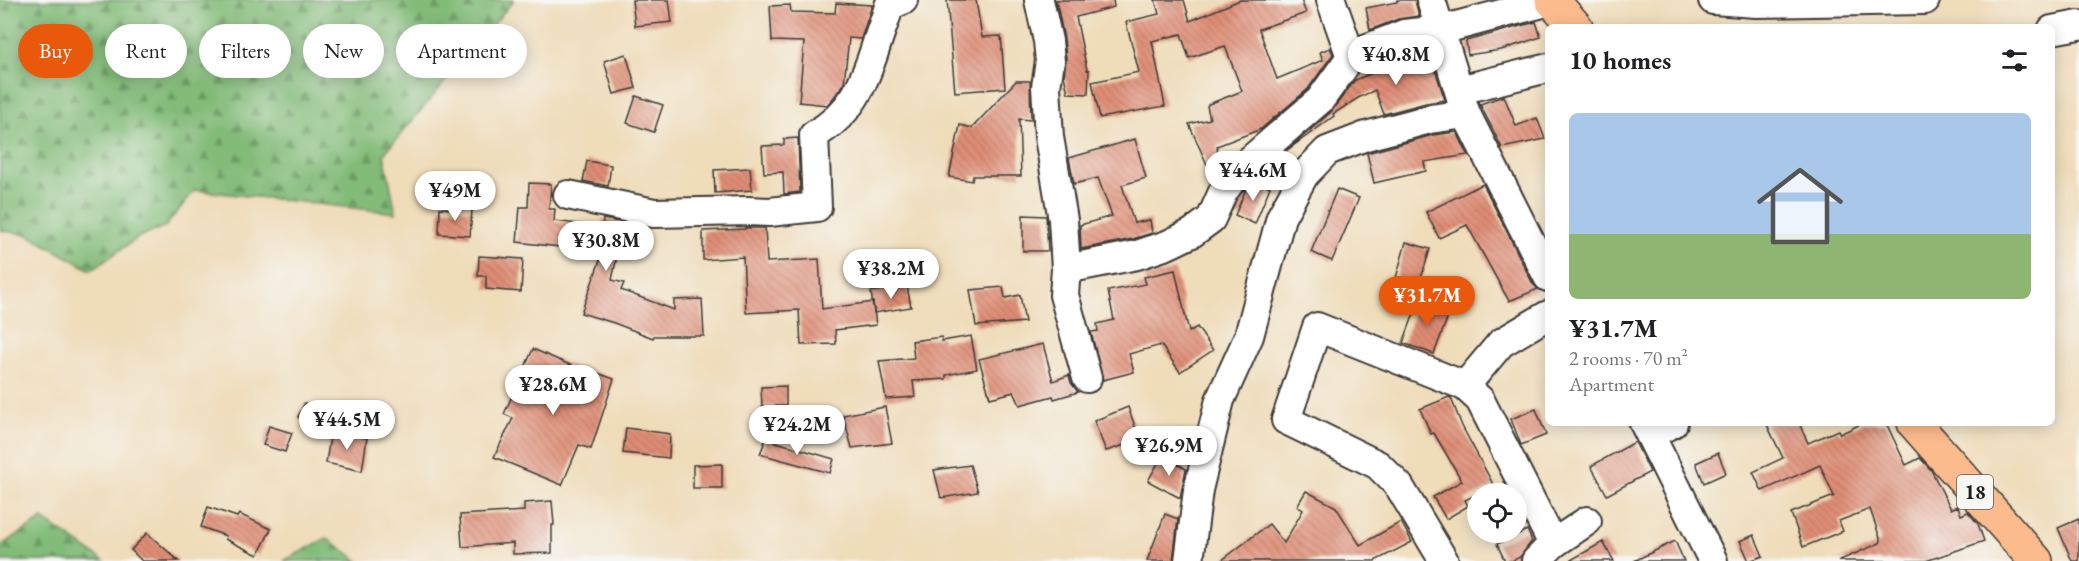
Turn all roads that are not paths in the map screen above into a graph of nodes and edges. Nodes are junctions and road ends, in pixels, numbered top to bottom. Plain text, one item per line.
1 (903, 0) edge
2 (1039, 0) edge
3 (1331, 0) edge
4 (1431, 0) edge
5 (1713, 0) edge
6 (1925, 0) edge
7 (1559, 7) edge
8 (2079, 25) edge
9 (2055, 29) edge
10 (1441, 30) junction
11 (1351, 57) junction
12 (1545, 69) edge
13 (1462, 102) junction
14 (568, 195) dead end
15 (1066, 269) junction
16 (1545, 271) edge
17 (1545, 317) edge
18 (1087, 378) dead end
19 (1465, 386) junction
20 (1917, 426) edge
21 (1656, 427) edge
22 (1587, 521) dead end
23 (1544, 553) edge
24 (1189, 561) edge
25 (1444, 561) edge
26 (1713, 561) edge
27 (2036, 561) edge

1 - 14 street
2 - 15 street
3 - 11 street
4 - 10 street
5 - 6 street
7 - 10 street
8 - 9 street
10 - 11 street
10 - 13 street
11 - 15 street
12 - 13 street
13 - 16 street
13 - 24 street
15 - 18 street
17 - 19 street
19 - 23 street
19 - 25 street
20 - 27 main road, 18
21 - 26 street
22 - 23 street

